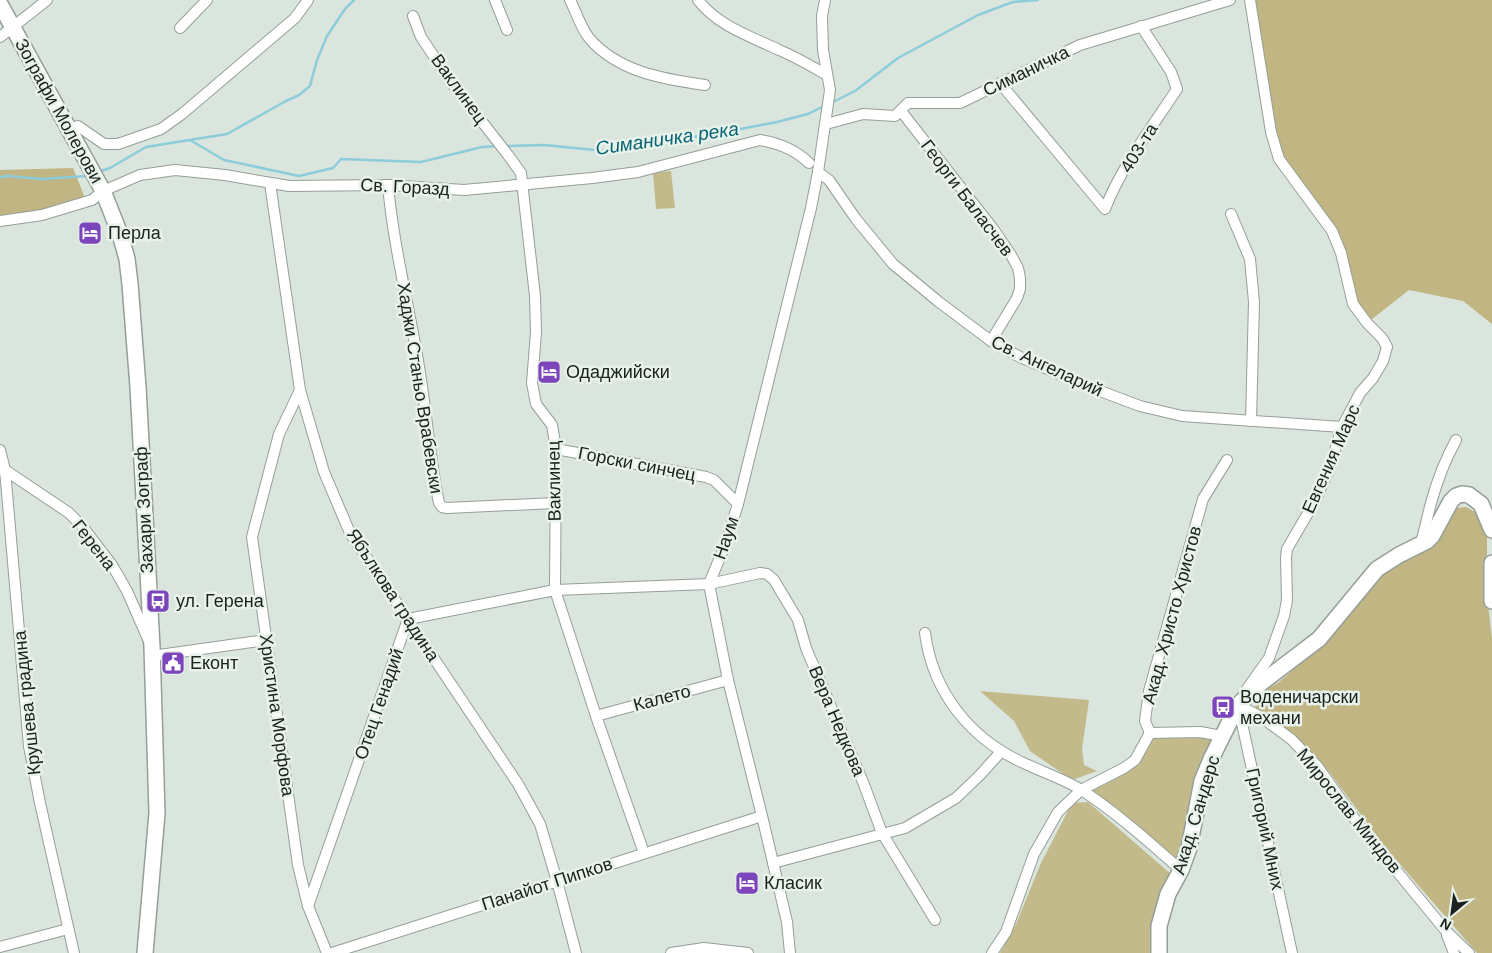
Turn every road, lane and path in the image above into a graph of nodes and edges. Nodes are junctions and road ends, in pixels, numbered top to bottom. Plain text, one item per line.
1 (47, 0) edge
2 (207, 0) edge
3 (308, 0) edge
4 (495, 0) edge
5 (570, 0) edge
6 (698, 0) edge
7 (824, 0) edge
8 (1230, 0) edge
9 (1250, 0) edge
10 (0, 4) edge
11 (413, 16) dead end
12 (1141, 26) junction
13 (13, 27) junction
14 (180, 28) dead end
15 (507, 30) dead end
16 (0, 37) edge
17 (827, 75) junction
18 (1000, 83) junction
19 (705, 85) dead end
20 (901, 111) junction
21 (826, 124) junction
22 (69, 129) junction
23 (809, 164) dead end
24 (818, 172) junction
25 (270, 183) junction
26 (522, 184) junction
27 (388, 185) junction
28 (101, 187) junction
29 (1231, 214) dead end
30 (0, 221) edge
31 (991, 341) junction
32 (300, 390) junction
33 (1251, 421) junction
34 (1342, 427) junction
35 (1456, 440) dead end
36 (556, 449) junction
37 (0, 450) edge
38 (1227, 460) dead end
39 (3, 470) edge
40 (556, 503) junction
41 (738, 504) junction
42 (1492, 530) edge
43 (1420, 545) junction
44 (1492, 563) edge
45 (709, 584) junction
46 (555, 590) junction
47 (1492, 601) edge
48 (408, 619) junction
49 (925, 633) dead end
50 (266, 640) junction
51 (152, 652) junction
52 (728, 680) junction
53 (1238, 705) junction
54 (596, 716) junction
55 (1150, 733) junction
56 (1222, 736) junction
57 (1000, 750) junction
58 (1080, 790) junction
59 (762, 816) junction
60 (882, 833) junction
61 (644, 853) junction
62 (773, 863) junction
63 (1181, 870) junction
64 (557, 881) junction
65 (308, 906) junction
66 (935, 920) dead end
67 (68, 929) junction
68 (1446, 931) junction
69 (0, 947) edge
70 (74, 953) edge
71 (145, 953) edge
72 (327, 953) edge
73 (332, 953) edge
74 (576, 953) edge
75 (671, 953) edge
76 (748, 953) edge
77 (790, 953) edge
78 (992, 953) edge
79 (1159, 953) edge
80 (1292, 953) edge
81 (1454, 953) edge
82 (1469, 953) edge

1 - 13 street
2 - 14 street
3 - 22 street
4 - 15 street
5 - 19 street
6 - 17 street
7 - 17 street, Наум
8 - 12 street, Симаничка
9 - 34 street, Евгения Марс
10 - 13 street, Зографи Молерови
11 - 26 street, Ваклинец
12 - 18 street, Симаничка
12 - 18 street, 403-та
13 - 16 street
13 - 22 street, Зографи Молерови
17 - 21 street, Наум
18 - 20 street, Симаничка
20 - 21 street, Симаничка
20 - 31 street, Георги Баласчев
21 - 24 street, Наум
22 - 28 street, Зографи Молерови
23 - 26 street, Св. Горазд
24 - 31 street, Св. Ангеларий
24 - 41 street, Наум
25 - 27 street, Св. Горазд
25 - 28 street, Св. Горазд
25 - 32 street, Ябълкова градина
26 - 27 street, Св. Горазд
26 - 36 street, Ваклинец
27 - 40 street, Хаджи Станьо Врабевски
28 - 30 street, Св. Горазд
28 - 51 street, Захари Зограф
29 - 33 street
31 - 33 street, Св. Ангеларий
32 - 48 street, Ябълкова градина
32 - 50 street, Христина Морфова
33 - 34 street, Св. Ангеларий
34 - 53 street, Евгения Марс
35 - 43 street
36 - 40 street, Ваклинец
36 - 41 street, Горски синчец
37 - 39 street, Крушева градина
38 - 55 street, Акад. Христо Христов
39 - 51 street, Герена
39 - 67 street, Крушева градина
40 - 46 street, Ваклинец
41 - 45 street, Наум
42 - 43 street, Акад. Сандерс
43 - 53 street, Акад. Сандерс
44 - 47 street
45 - 46 street
45 - 52 street
45 - 60 street, Вера Недкова
46 - 48 street
46 - 54 street, Ваклинец
48 - 64 street, Ябълкова градина
48 - 65 street, Отец Генадий
49 - 57 street
50 - 51 street
50 - 65 street, Христина Морфова
51 - 71 street, Захари Зограф
52 - 54 street, Калето
52 - 59 street
53 - 56 street, Акад. Сандерс
53 - 68 street, Мирослав Миндов
53 - 80 street, Григорий Мних
54 - 61 street, Ваклинец
55 - 56 street
55 - 58 street
56 - 63 street, Акад. Сандерс
57 - 58 street
57 - 60 street
58 - 63 street
58 - 78 street
59 - 61 street, Панайот Пипков
59 - 62 street
60 - 62 street
60 - 66 street, Вера Недкова
61 - 64 street, Панайот Пипков
62 - 77 street
63 - 79 street, Акад. Сандерс
64 - 73 street, Панайот Пипков
64 - 74 street, Ябълкова градина
65 - 72 street, Христина Морфова
67 - 69 street
67 - 70 street, Крушева градина
68 - 81 street, Мирослав Миндов
68 - 82 street, Мирослав Миндов
75 - 76 street

